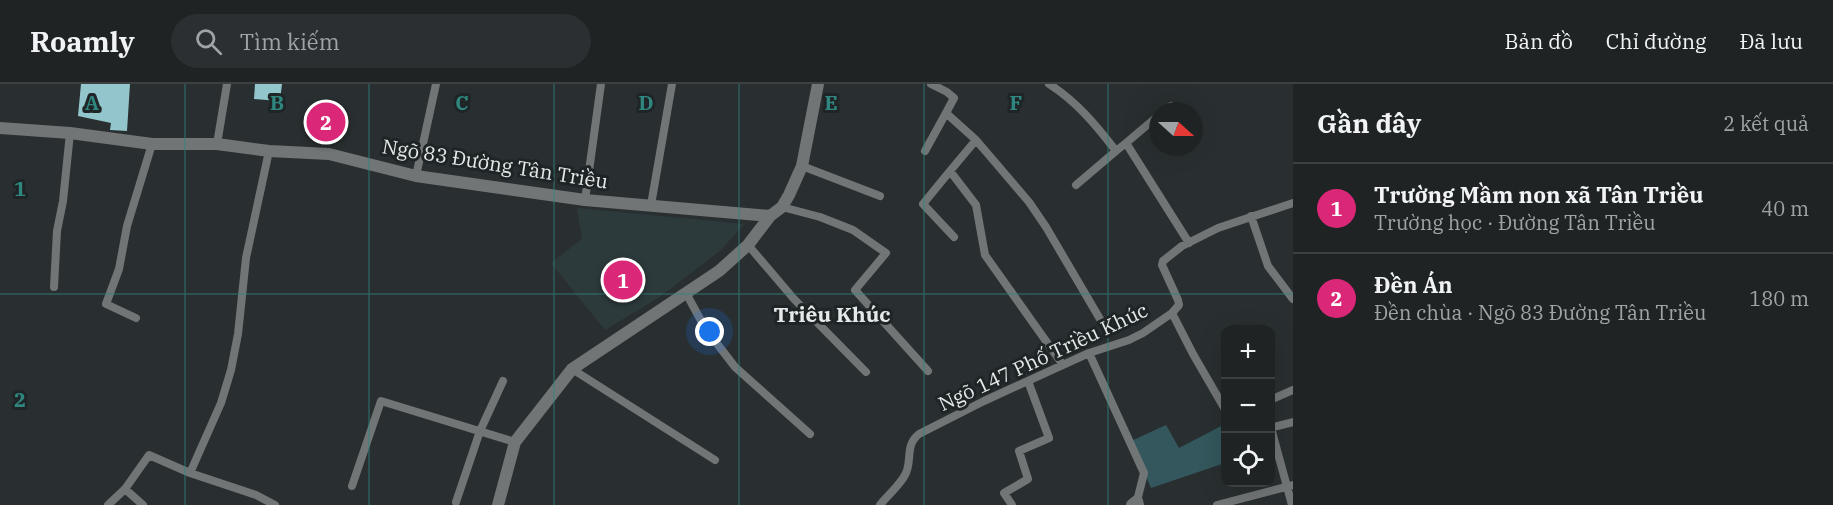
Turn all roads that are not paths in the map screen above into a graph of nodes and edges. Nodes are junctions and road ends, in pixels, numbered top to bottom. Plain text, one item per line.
1 (227, 84) edge
2 (436, 84) edge
3 (601, 84) edge
4 (672, 84) edge
5 (818, 84) edge
6 (932, 84) edge
7 (1049, 84) edge
8 (946, 113) junction
9 (1149, 124) edge
10 (0, 128) edge
11 (70, 133) junction
12 (976, 140) junction
13 (1126, 143) junction
14 (152, 144) junction
15 (217, 144) junction
16 (925, 151) dead end
17 (1116, 151) junction
18 (269, 152) junction
19 (802, 166) junction
20 (950, 171) junction
21 (417, 176) junction
22 (1076, 184) dead end
23 (880, 196) dead end
24 (585, 200) junction
25 (1293, 203) edge
26 (651, 205) junction
27 (782, 207) junction
28 (770, 216) junction
29 (1251, 216) junction
30 (954, 237) dead end
31 (1189, 243) junction
32 (748, 245) junction
33 (54, 287) dead end
34 (686, 293) junction
35 (1293, 299) edge
36 (1172, 313) junction
37 (136, 318) dead end
38 (1100, 319) dead end
39 (1089, 353) junction
40 (1063, 365) junction
41 (572, 369) junction
42 (928, 371) dead end
43 (866, 372) dead end
44 (503, 381) dead end
45 (1028, 381) junction
46 (1293, 390) edge
47 (1275, 398) edge
48 (1221, 402) edge
49 (1293, 423) edge
50 (1275, 427) edge
51 (480, 431) junction
52 (1273, 433) edge
53 (810, 434) dead end
54 (515, 442) junction
55 (715, 460) dead end
56 (190, 473) junction
57 (352, 486) dead end
58 (1290, 486) edge
59 (125, 489) junction
60 (456, 502) dead end
61 (1136, 504) edge
62 (108, 505) edge
63 (143, 505) edge
64 (275, 505) edge
65 (498, 505) edge
66 (880, 505) edge
67 (1012, 505) edge
68 (1217, 505) edge
69 (1292, 505) edge

1 - 15 lane
2 - 21 lane
3 - 24 lane
4 - 26 lane
5 - 19 street
6 - 8 lane
7 - 17 lane
8 - 12 lane
8 - 16 lane
9 - 13 lane
10 - 11 street, Ngõ 83 Đường Tân Triều
11 - 14 street, Ngõ 83 Đường Tân Triều
11 - 33 lane
12 - 20 lane
12 - 38 lane
13 - 17 lane
13 - 31 lane
14 - 15 street, Ngõ 83 Đường Tân Triều
14 - 37 lane
15 - 18 street, Ngõ 83 Đường Tân Triều
17 - 22 lane
18 - 21 street, Ngõ 83 Đường Tân Triều
18 - 56 lane
19 - 23 lane
19 - 27 street
20 - 30 lane
20 - 40 lane
21 - 24 street, Ngõ 83 Đường Tân Triều
24 - 26 street, Ngõ 83 Đường Tân Triều
25 - 29 lane, Ngõ 147 Phố Triều Khúc
26 - 28 street, Ngõ 83 Đường Tân Triều
27 - 28 street
27 - 42 lane
28 - 32 street
29 - 31 lane, Ngõ 147 Phố Triều Khúc
29 - 35 lane
31 - 36 lane, Ngõ 147 Phố Triều Khúc
32 - 34 street
32 - 43 lane
34 - 41 street
34 - 53 lane
36 - 39 lane, Ngõ 147 Phố Triều Khúc
36 - 48 lane
39 - 40 lane, Ngõ 147 Phố Triều Khúc
39 - 61 lane
40 - 45 lane, Ngõ 147 Phố Triều Khúc
41 - 54 street
41 - 55 lane
44 - 51 lane
45 - 66 lane, Ngõ 147 Phố Triều Khúc
45 - 67 lane
46 - 47 lane
49 - 50 lane
51 - 54 lane
51 - 57 lane
51 - 60 lane
52 - 58 lane
54 - 65 street
56 - 59 lane
56 - 64 lane
58 - 68 lane
58 - 69 lane
59 - 62 lane
59 - 63 lane

